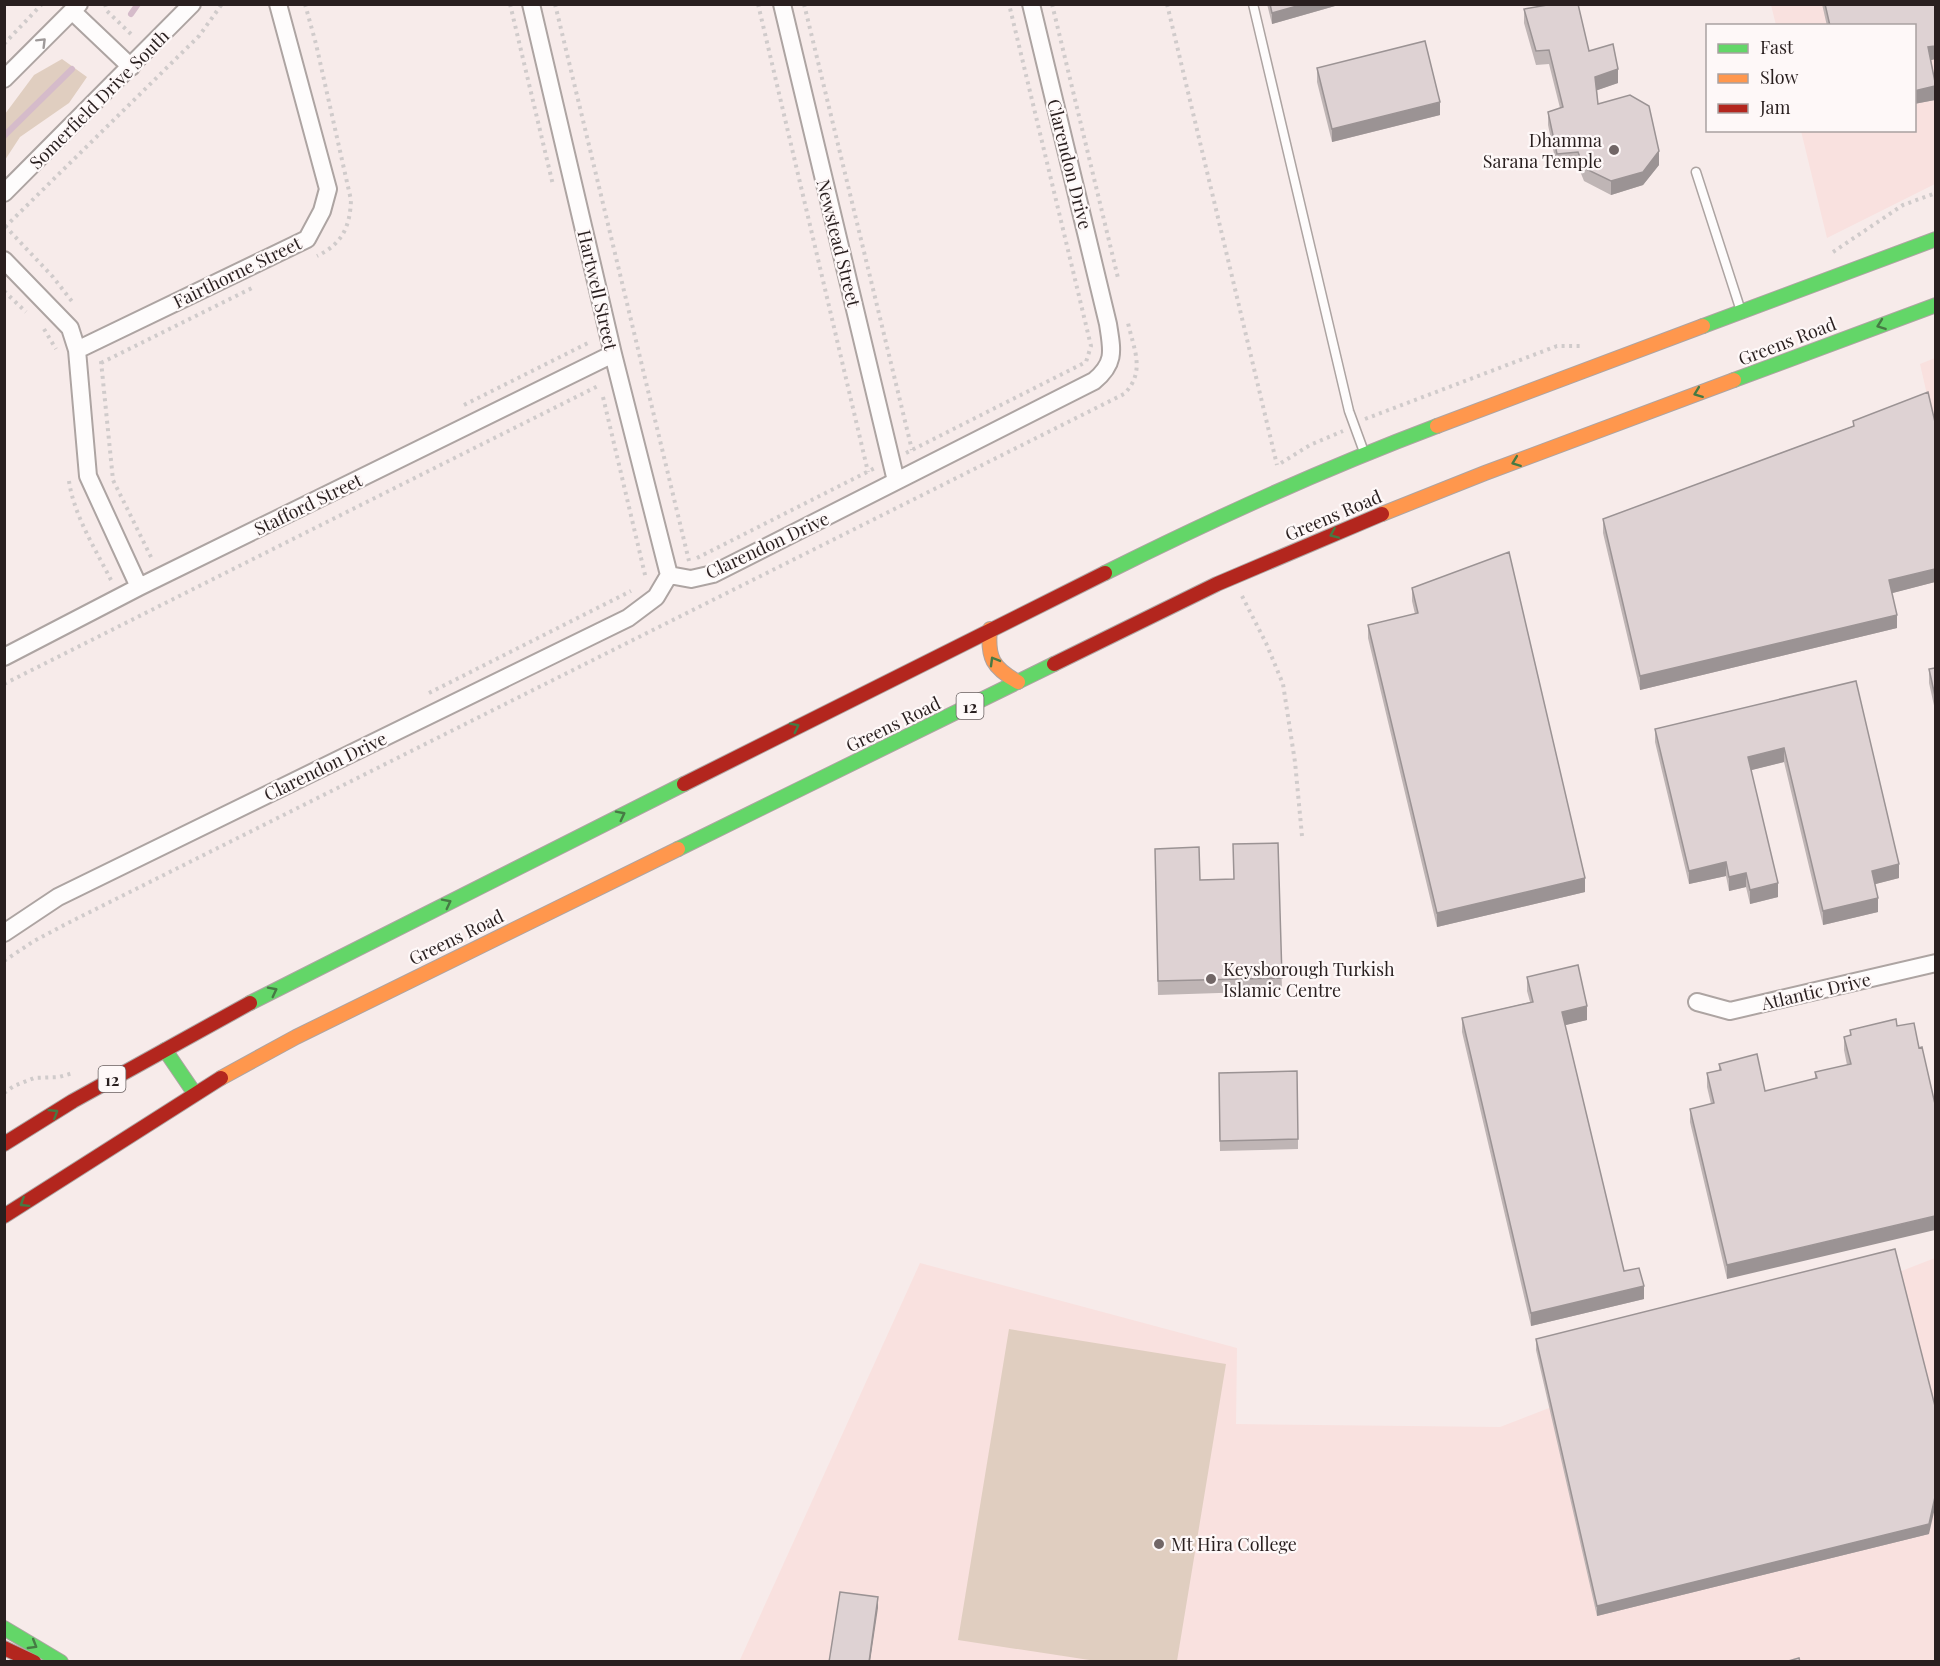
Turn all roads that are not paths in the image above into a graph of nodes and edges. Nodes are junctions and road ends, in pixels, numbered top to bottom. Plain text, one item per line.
1 (192, 4) edge
2 (278, 4) edge
3 (531, 4) edge
4 (782, 4) edge
5 (1031, 4) edge
6 (1253, 4) edge
7 (76, 8) edge
8 (131, 67) junction
9 (4, 78) edge
10 (1696, 172) dead end
11 (4, 193) edge
12 (1932, 240) edge
13 (4, 260) edge
14 (1935, 304) edge
15 (1742, 312) junction
16 (77, 350) junction
17 (613, 354) junction
18 (1365, 455) junction
19 (896, 481) junction
20 (669, 576) junction
21 (139, 587) junction
22 (990, 629) junction
23 (4, 657) edge
24 (1018, 682) junction
25 (4, 933) edge
26 (1935, 963) edge
27 (1697, 1002) dead end
28 (165, 1050) junction
29 (195, 1094) junction
30 (4, 1143) edge
31 (4, 1216) edge
32 (4, 1628) edge
33 (4, 1648) edge
34 (34, 1662) edge
35 (61, 1662) edge

1 - 8 street, Somerfield Drive South
2 - 16 street, Fairthorne Street
3 - 17 street, Hartwell Street
4 - 19 street, Newstead Street
5 - 19 street, Clarendon Drive
6 - 18 lane
7 - 8 street
9 -> 7 street
8 - 11 street, Somerfield Drive South
10 - 15 lane
12 - 15 main road, Greens Road / 12
13 - 16 street
14 -> 24 main road, Greens Road / 12
15 - 18 main road, Greens Road / 12
16 - 21 street
17 - 20 street, Hartwell Street
17 - 21 street, Stafford Street
18 - 22 main road, Greens Road / 12
19 - 20 street, Clarendon Drive
20 - 25 street, Clarendon Drive
21 - 23 street, Stafford Street
24 -> 22 main road
28 -> 22 main road, Greens Road / 12
24 - 29 main road, Greens Road / 12
26 - 27 street, Atlantic Drive
28 - 29 main road
30 -> 28 main road, Greens Road / 12
29 -> 31 main road, Greens Road / 12
32 -> 35 main road
33 - 34 main road

